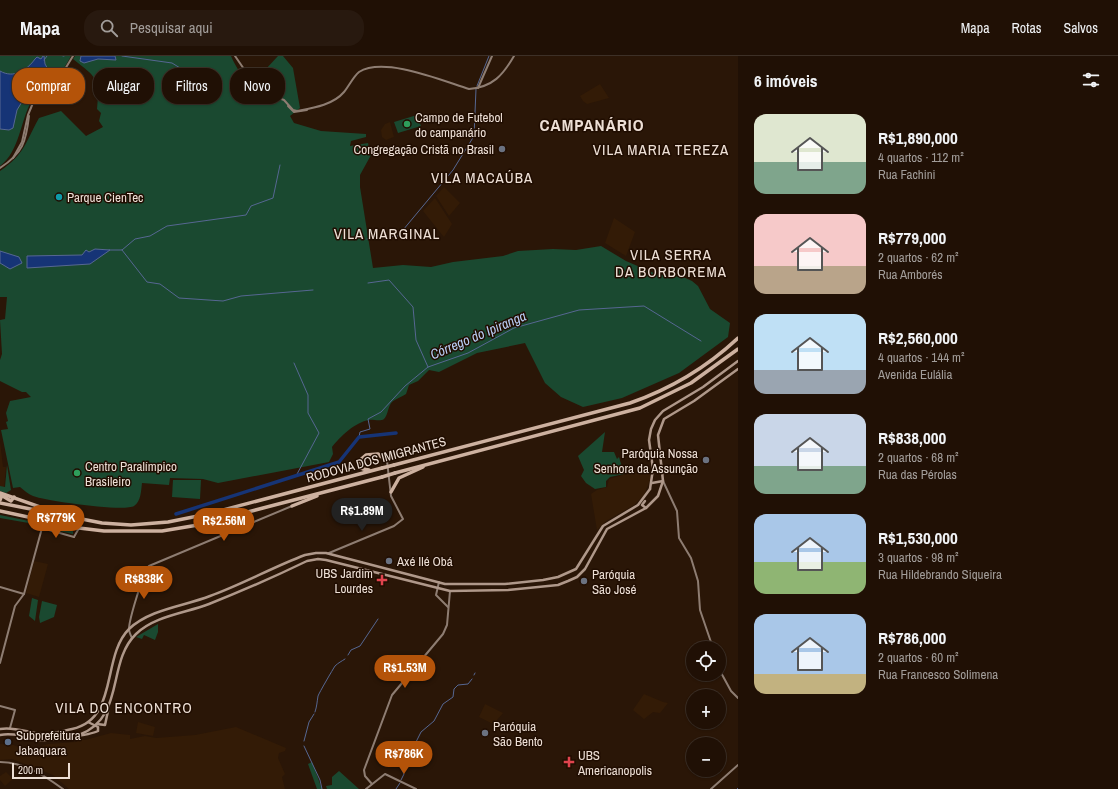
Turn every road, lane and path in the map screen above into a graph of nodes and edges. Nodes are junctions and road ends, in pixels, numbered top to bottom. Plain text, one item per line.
1 (73, 56) edge
2 (235, 56) edge
3 (492, 56) edge
4 (514, 56) edge
5 (478, 88) junction
6 (0, 168) edge
7 (738, 338) edge
8 (738, 349) edge
9 (738, 361) edge
10 (738, 369) edge
11 (387, 461) joint
12 (426, 465) junction
13 (372, 471) junction
14 (663, 481) junction
15 (652, 483) junction
16 (650, 489) junction
17 (330, 490) junction
18 (668, 490) junction
19 (390, 492) junction
20 (659, 492) junction
21 (0, 494) edge
22 (0, 502) edge
23 (292, 506) joint
24 (646, 508) junction
25 (0, 511) edge
26 (37, 518) junction
27 (78, 520) junction
28 (73, 527) junction
29 (42, 528) junction
30 (79, 528) junction
31 (74, 537) junction
32 (328, 554) junction
33 (440, 582) junction
34 (461, 585) junction
35 (0, 587) edge
36 (438, 589) junction
37 (450, 591) junction
38 (24, 594) junction
39 (449, 602) junction
40 (444, 603) junction
41 (448, 607) junction
42 (129, 629) junction
43 (132, 638) junction
44 (711, 641) edge
45 (0, 663) edge
46 (726, 681) edge
47 (738, 698) edge
48 (0, 706) edge
49 (109, 707) junction
50 (87, 722) junction
51 (97, 725) junction
52 (10, 728) junction
53 (0, 729) edge
54 (0, 735) edge
55 (79, 735) junction
56 (0, 762) edge
57 (738, 765) edge
58 (372, 784) junction
59 (63, 789) edge
60 (366, 789) edge
61 (416, 789) edge
62 (711, 789) edge

1 - 6 street
2 - 5 street
3 - 5 street
4 - 5 street
7 - 13 highway, RODOVIA DOS IMIGRANTES, bridge
8 - 12 highway, RODOVIA DOS IMIGRANTES
9 - 15 main road
10 - 14 main road
11 - 13 highway
11 - 19 street
12 - 17 highway, RODOVIA DOS IMIGRANTES, bridge
12 - 19 highway
13 - 27 highway, RODOVIA DOS IMIGRANTES
14 - 15 main road
14 - 18 street
14 - 20 main road
15 - 16 main road
16 - 24 main road
16 - 34 main road
17 - 23 highway
17 - 30 highway, RODOVIA DOS IMIGRANTES
18 - 20 street
18 - 44 street
19 - 32 street
20 - 24 main road
21 - 22 highway
21 - 27 highway
22 - 27 highway, RODOVIA DOS IMIGRANTES
23 - 42 street
24 - 37 main road
25 - 26 highway, RODOVIA DOS IMIGRANTES
26 - 28 highway, RODOVIA DOS IMIGRANTES
26 - 29 highway
28 - 30 highway, RODOVIA DOS IMIGRANTES
28 - 31 street
29 - 31 street
29 - 38 street
30 - 31 street
32 - 33 main road
32 - 42 main road
33 - 34 main road
33 - 36 street
34 - 37 main road
35 - 38 street
36 - 37 main road
36 - 40 street
36 - 43 main road
37 - 39 street
38 - 45 street
39 - 40 street
39 - 41 street
40 - 41 street
41 - 58 street
42 - 43 street
42 - 50 main road
43 - 49 main road
46 - 47 street
48 - 52 street
49 - 51 main road
49 - 51 main road
50 - 51 main road
50 - 52 main road
51 - 55 main road
51 - 55 main road
52 - 53 main road
54 - 55 main road
56 - 59 street
57 - 62 street
58 - 60 street
58 - 61 street

